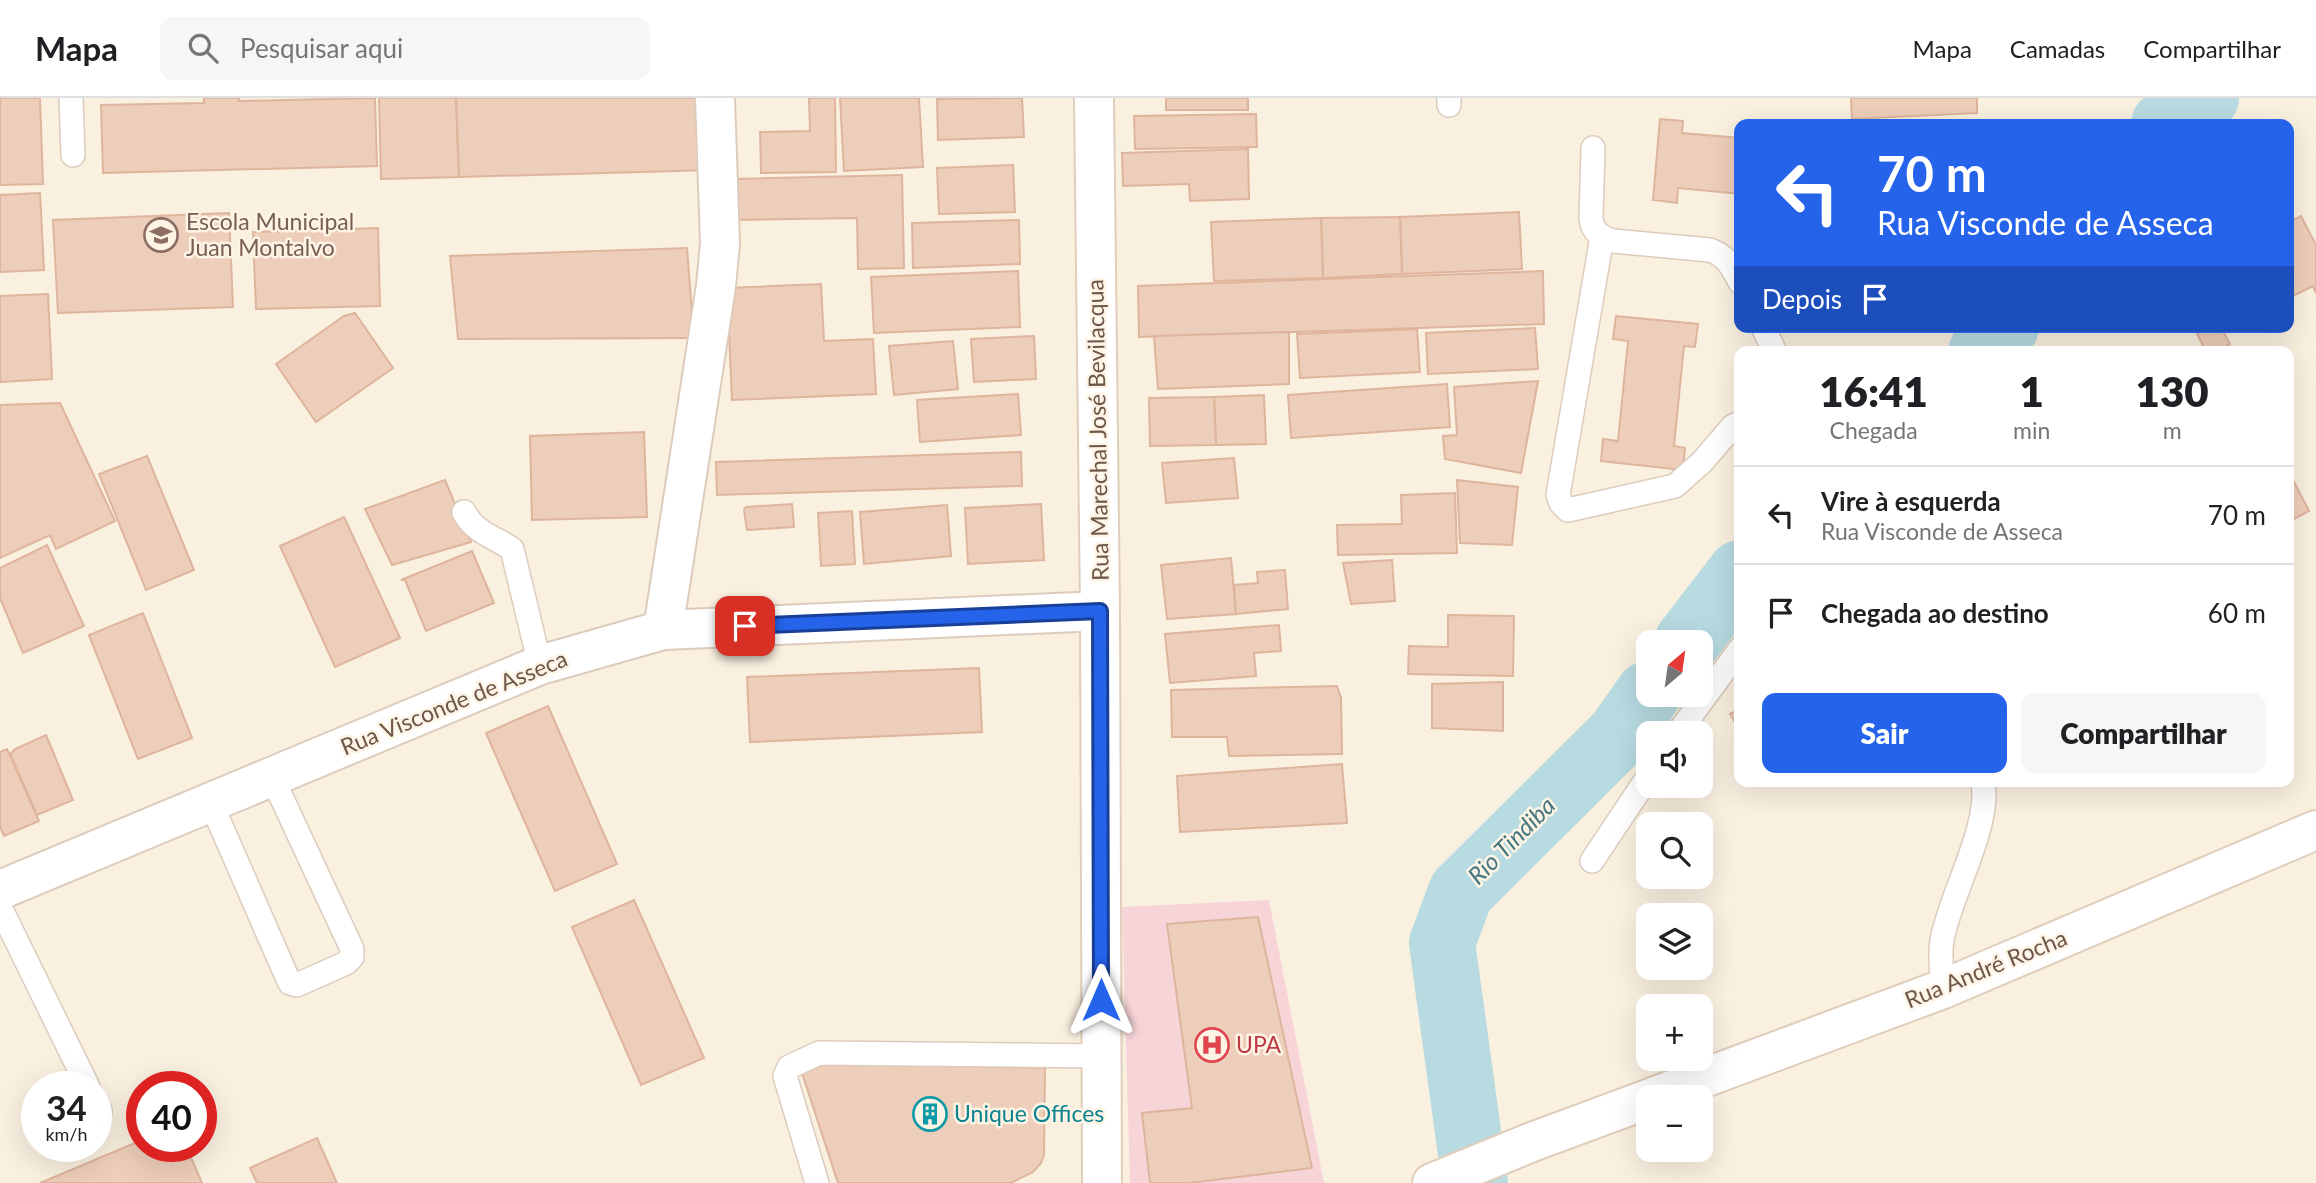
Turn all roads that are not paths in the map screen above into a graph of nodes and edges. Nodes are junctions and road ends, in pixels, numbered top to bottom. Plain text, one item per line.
1 (71, 98) edge
2 (715, 98) edge
3 (1094, 98) edge
4 (1593, 148) dead end
5 (73, 155) dead end
6 (1602, 237) junction
7 (1734, 271) edge
8 (1734, 426) edge
9 (464, 512) dead end
10 (1100, 611) junction
11 (663, 630) junction
12 (1734, 657) edge
13 (540, 665) junction
14 (1687, 721) edge
15 (272, 777) junction
16 (1984, 787) edge
17 (1636, 794) edge
18 (211, 803) junction
19 (2316, 830) edge
20 (1592, 861) dead end
21 (0, 890) edge
22 (0, 907) edge
23 (1943, 989) junction
24 (1101, 1056) junction
25 (80, 1071) edge
26 (1686, 1085) edge
27 (1636, 1104) edge
28 (1437, 1181) edge
29 (817, 1183) edge
30 (1102, 1183) edge

1 - 5 lane
2 - 11 street
3 - 10 street, Rua Marechal José Bevilacqua
4 - 6 lane
6 - 7 lane
6 - 8 lane
9 - 13 lane
10 - 11 street, Rua Visconde de Asseca
10 - 24 street, Rua Marechal José Bevilacqua
11 - 13 street, Rua Visconde de Asseca
12 - 14 lane
13 - 15 street, Rua Visconde de Asseca
15 - 18 street, Rua Visconde de Asseca
15 - 18 lane
16 - 23 lane
17 - 20 lane
18 - 21 street, Rua Visconde de Asseca
19 - 23 street, Rua André Rocha
22 - 25 lane
23 - 26 street, Rua André Rocha
24 - 29 lane
24 - 30 street, Rua Marechal José Bevilacqua
27 - 28 street, Rua André Rocha

